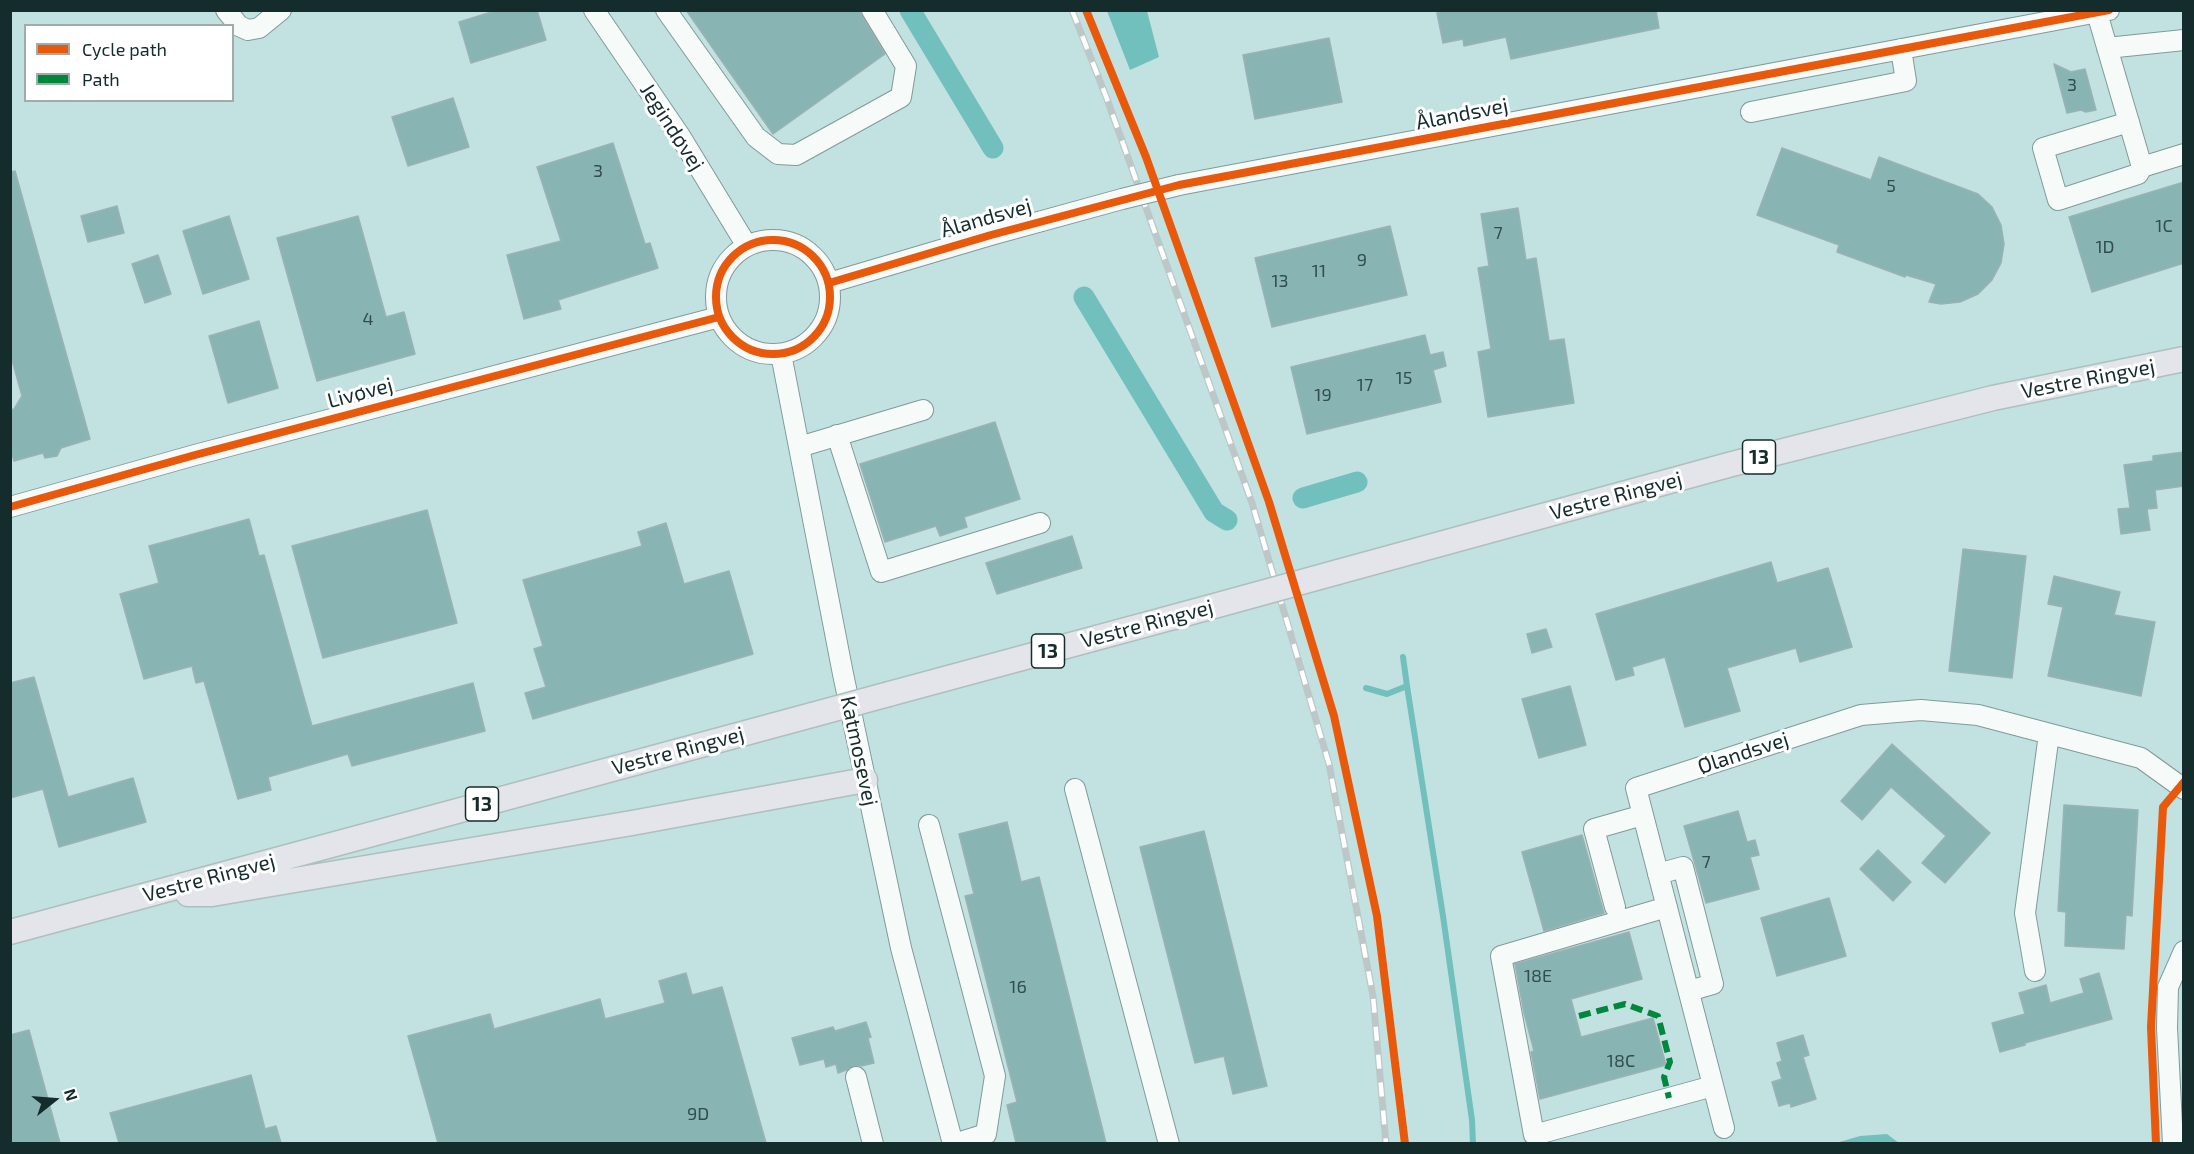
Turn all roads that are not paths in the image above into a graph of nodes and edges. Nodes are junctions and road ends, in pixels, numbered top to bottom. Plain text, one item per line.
1 (226, 10) edge
2 (281, 10) edge
3 (594, 10) edge
4 (666, 10) edge
5 (872, 10) edge
6 (2103, 12) edge
7 (2184, 40) edge
8 (2107, 48) junction
9 (1901, 49) junction
10 (1751, 112) dead end
11 (2129, 122) junction
12 (2184, 154) edge
13 (2142, 167) junction
14 (747, 246) junction
15 (829, 284) junction
16 (719, 317) junction
17 (782, 354) junction
18 (2184, 359) edge
19 (923, 410) dead end
20 (837, 435) junction
21 (799, 447) junction
22 (10, 507) edge
23 (1040, 523) dead end
24 (2049, 734) junction
25 (865, 780) junction
26 (1075, 789) dead end
27 (2184, 789) edge
28 (1643, 815) junction
29 (929, 825) dead end
30 (1658, 874) junction
31 (152, 893) junction
32 (1616, 907) dead end
33 (1667, 907) junction
34 (10, 932) edge
35 (2184, 951) edge
36 (2035, 971) dead end
37 (1689, 991) junction
38 (856, 1077) dead end
39 (1713, 1086) junction
40 (1724, 1128) dead end
41 (873, 1143) edge
42 (953, 1143) edge
43 (1169, 1143) edge
44 (2173, 1143) edge

1 - 2 street
3 - 14 street, Jegindøvej
4 - 5 street
6 - 8 street
6 - 9 street, Ålandsvej
7 - 8 street
8 - 11 street
9 - 10 street
9 - 15 street, Ålandsvej, bridge
11 - 13 street
11 - 13 street
12 - 13 street
14 - 15 street
14 - 16 street
15 - 17 street
16 - 17 street
16 - 22 street, Livøvej
17 - 21 street, Katmosevej
18 - 31 main road, Vestre Ringvej / 13, bridge
19 - 20 street
20 - 21 street
20 - 23 street
21 - 25 street, Katmosevej
24 - 27 street, Ølandsvej
24 - 28 street, Ølandsvej
24 - 36 street
25 - 31 main road
25 - 42 street, Katmosevej
26 - 43 street
28 - 30 street, Ølandsvej
28 - 32 street
29 - 42 street
30 - 33 street, Ølandsvej
30 - 37 street
31 - 34 main road, Vestre Ringvej / 13
33 - 37 street, Ølandsvej
33 - 39 street
35 - 44 street
37 - 39 street, Ølandsvej
38 - 41 street
39 - 40 street, Ølandsvej

